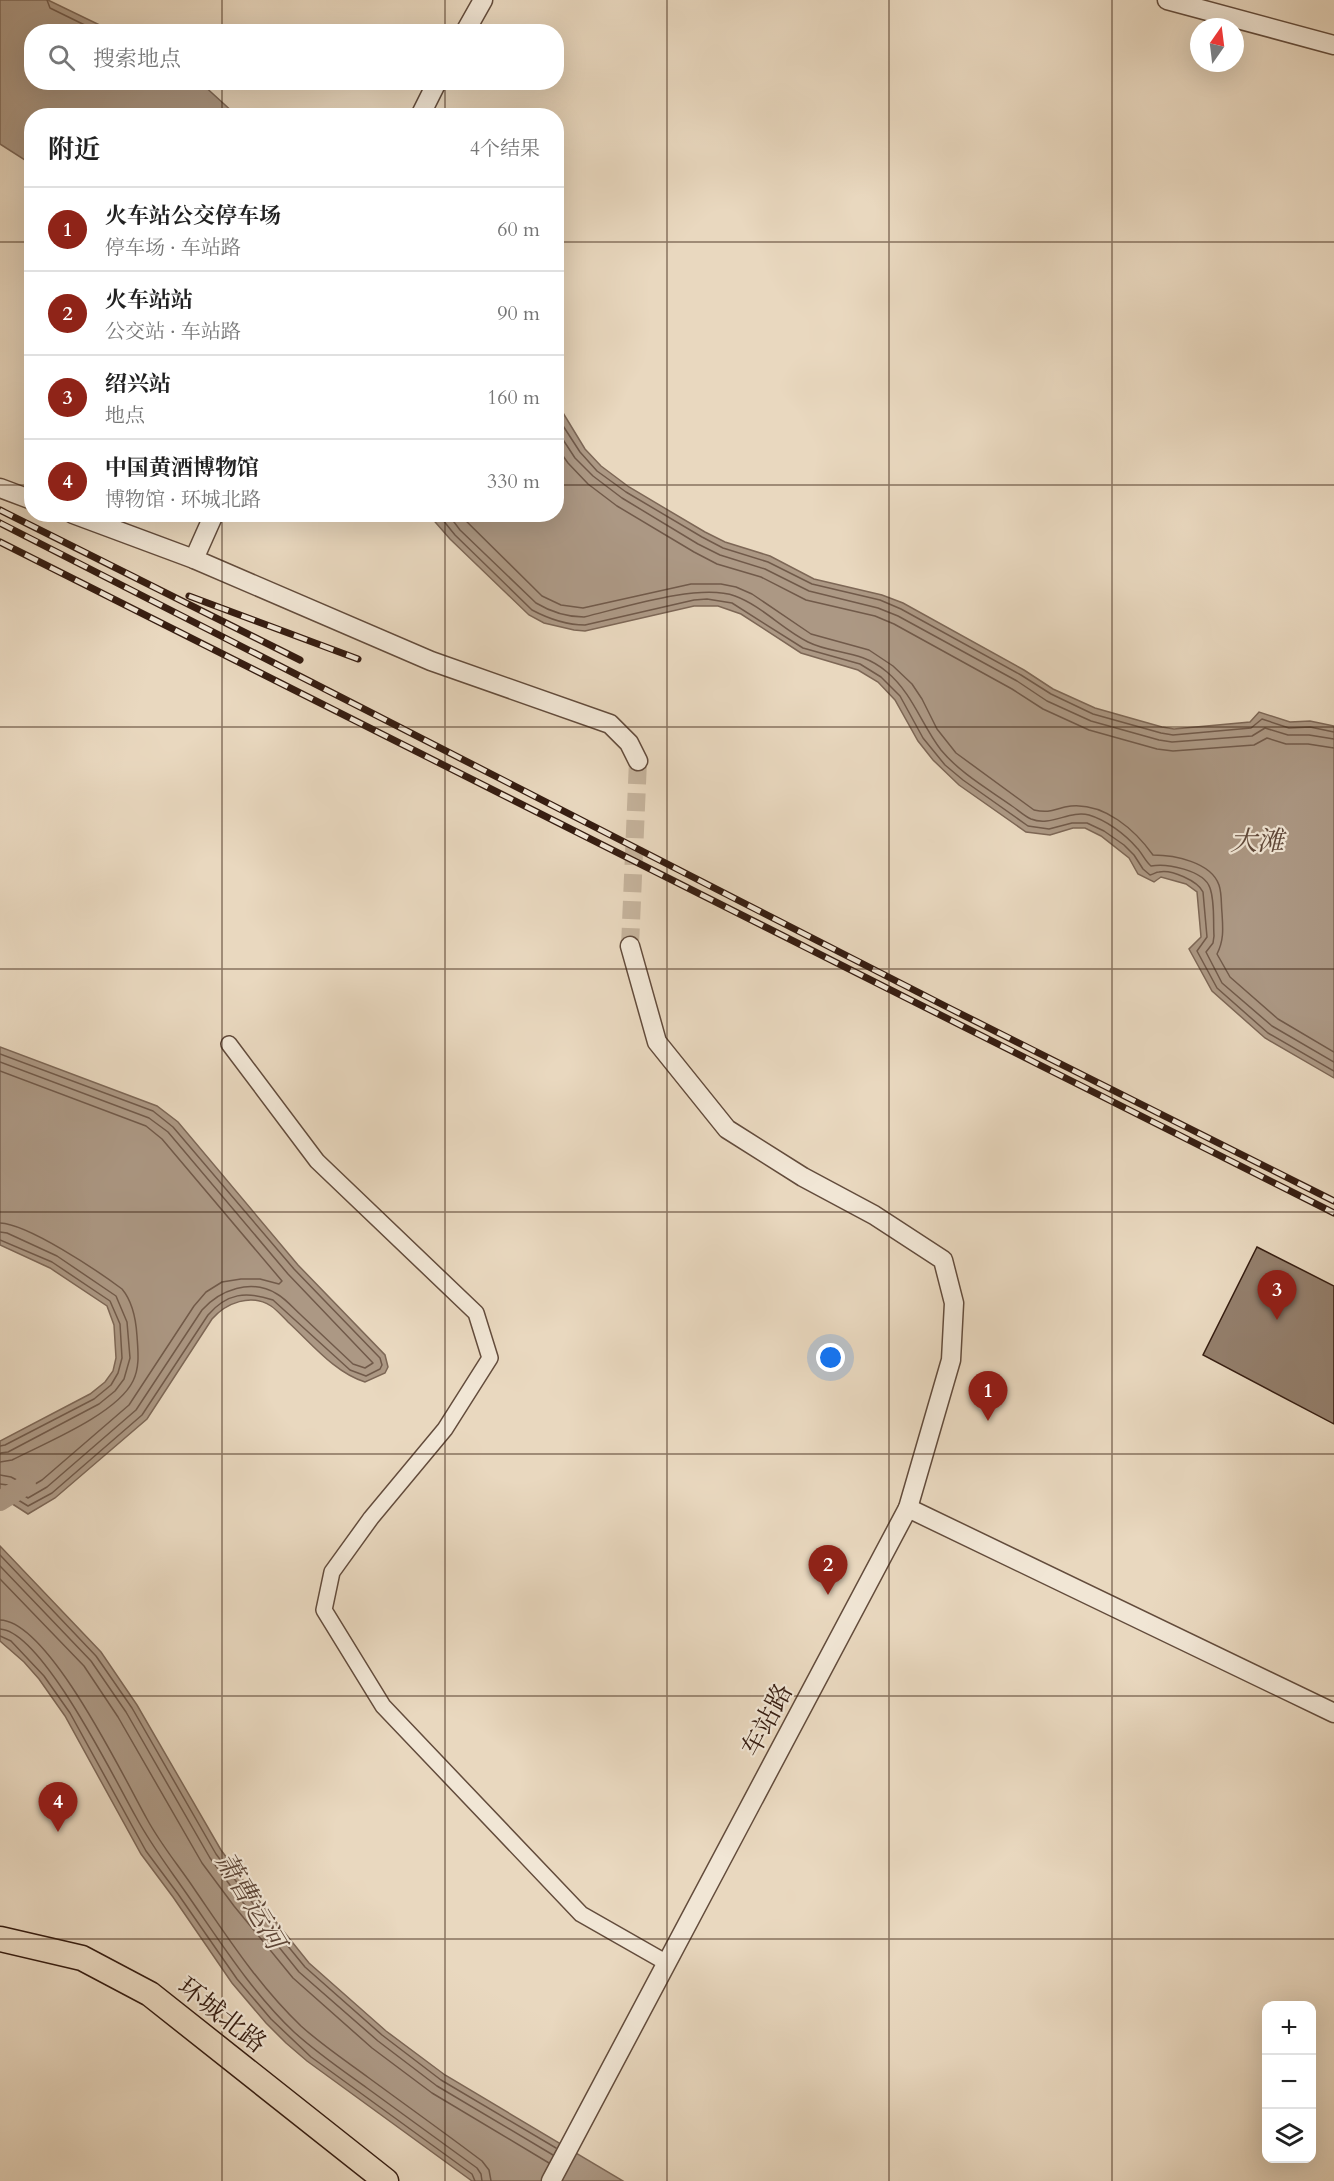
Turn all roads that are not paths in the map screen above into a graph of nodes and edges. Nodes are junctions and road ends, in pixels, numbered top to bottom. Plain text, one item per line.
1 (483, 0) edge
2 (1167, 0) edge
3 (470, 24) edge
4 (1334, 45) edge
5 (433, 90) edge
6 (424, 108) edge
7 (0, 488) edge
8 (24, 497) edge
9 (95, 522) edge
10 (210, 522) edge
11 (194, 559) junction
12 (638, 761) tunnel mouth
13 (630, 946) tunnel mouth
14 (229, 1044) dead end
15 (908, 1508) junction
16 (1334, 1713) edge
17 (0, 1939) edge
18 (0, 1950) edge
19 (667, 1963) junction
20 (365, 2181) edge
21 (386, 2181) edge
22 (552, 2181) edge

1 - 3 street
2 - 4 street
5 - 6 street
7 - 8 street
9 - 11 street
10 - 11 street
11 - 12 street
13 - 15 street, 车站路
14 - 19 street
15 - 16 street
15 - 19 street, 车站路
17 - 21 main road, 环城北路
18 - 20 main road, 环城北路
19 - 22 street, 车站路

